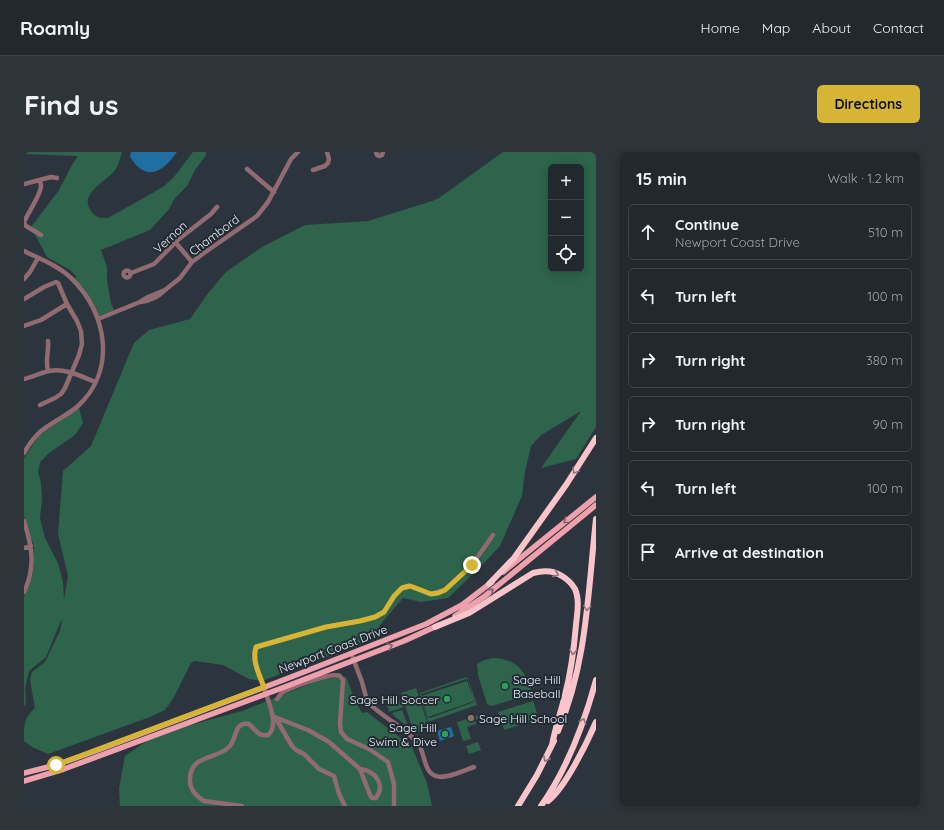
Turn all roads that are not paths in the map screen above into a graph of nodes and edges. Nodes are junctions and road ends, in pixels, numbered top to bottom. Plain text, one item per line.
1 (298, 152) edge
2 (327, 152) edge
3 (376, 152) edge
4 (383, 152) edge
5 (247, 170) dead end
6 (313, 170) dead end
7 (57, 178) dead end
8 (40, 180) junction
9 (24, 184) edge
10 (274, 192) junction
11 (217, 207) dead end
12 (24, 222) edge
13 (41, 235) dead end
14 (176, 243) junction
15 (24, 251) edge
16 (38, 258) junction
17 (192, 262) junction
18 (131, 273) dead end
19 (24, 279) edge
20 (24, 299) edge
21 (67, 304) junction
22 (98, 319) junction
23 (24, 326) edge
24 (48, 341) dead end
25 (48, 371) junction
26 (71, 372) junction
27 (24, 379) edge
28 (95, 382) junction
29 (40, 405) dead end
30 (596, 438) edge
31 (24, 453) edge
32 (596, 497) edge
33 (596, 505) edge
34 (596, 519) edge
35 (24, 521) edge
36 (595, 527) edge
37 (493, 535) dead end
38 (27, 546) edge
39 (489, 584) junction
40 (24, 592) edge
41 (435, 627) junction
42 (351, 653) junction
43 (353, 660) junction
44 (596, 680) edge
45 (264, 687) junction
46 (266, 693) junction
47 (277, 699) dead end
48 (271, 711) junction
49 (277, 718) junction
50 (596, 722) edge
51 (552, 745) junction
52 (474, 767) dead end
53 (360, 769) junction
54 (24, 774) edge
55 (24, 781) edge
56 (242, 806) edge
57 (345, 806) edge
58 (394, 806) edge
59 (518, 806) edge
60 (542, 806) edge

1 - 10 street, Chambord
2 - 6 street
3 - 4 street
5 - 10 street
7 - 8 street
8 - 9 street
8 - 12 street
10 - 17 street, Chambord
11 - 14 street, Vernon
12 - 13 street
14 - 17 street
14 - 18 street, Vernon
15 - 16 street
16 - 19 street
16 - 22 street
17 - 22 street, Chambord
20 - 21 street
21 - 23 street
21 - 26 street
22 - 28 street
24 - 25 street
25 - 26 street
25 - 27 street
26 - 28 street
26 - 29 street
28 - 31 street
30 -> 39 highway
32 -> 39 main road, Newport Coast Drive
41 -> 33 main road, Newport Coast Drive
34 - 36 highway
35 - 38 street
36 -> 51 highway
37 - 45 street
38 - 40 street
39 - 42 main road, Newport Coast Drive
43 -> 41 main road, Newport Coast Drive
41 -> 51 highway
42 - 43 street
42 - 45 main road, Newport Coast Drive
43 - 46 main road, Newport Coast Drive
43 - 52 street
60 -> 44 highway
45 - 46 street
45 - 54 main road, Newport Coast Drive
46 - 48 street
46 - 55 main road, Newport Coast Drive
47 - 58 street
48 - 49 street
48 - 56 street
49 - 53 street
49 - 57 street
50 - 60 highway
51 -> 59 highway
53 - 53 street

